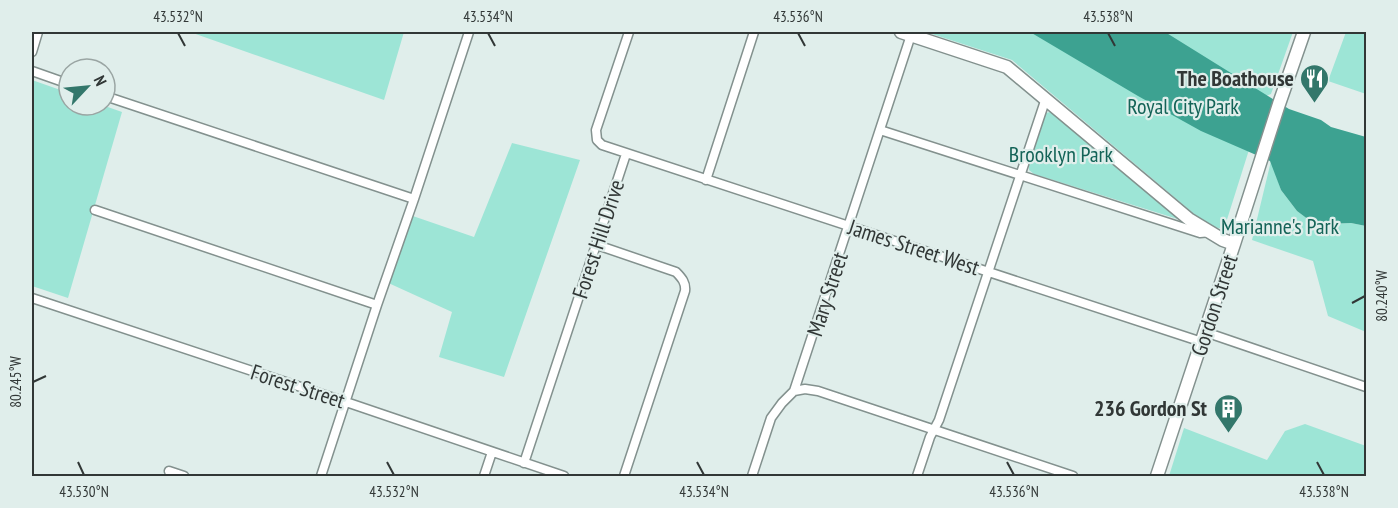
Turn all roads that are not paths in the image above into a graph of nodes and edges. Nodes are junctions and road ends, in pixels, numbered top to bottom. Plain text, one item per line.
1 (38, 32) edge
2 (469, 32) edge
3 (629, 32) edge
4 (754, 32) edge
5 (1304, 32) edge
6 (906, 33) edge
7 (32, 52) edge
8 (32, 71) edge
9 (57, 80) edge
10 (1046, 98) junction
11 (117, 100) edge
12 (880, 130) junction
13 (626, 154) junction
14 (1020, 176) junction
15 (706, 180) junction
16 (414, 199) junction
17 (95, 210) dead end
18 (849, 226) junction
19 (1211, 232) junction
20 (1234, 244) junction
21 (597, 245) junction
22 (989, 271) junction
23 (32, 297) edge
24 (377, 305) junction
25 (1204, 337) junction
26 (1366, 387) edge
27 (794, 392) junction
28 (346, 402) junction
29 (934, 430) junction
30 (492, 452) junction
31 (524, 463) junction
32 (169, 471) dead end
33 (754, 476) edge
34 (184, 477) edge
35 (321, 477) edge
36 (484, 477) edge
37 (564, 477) edge
38 (624, 477) edge
39 (917, 477) edge
40 (1072, 477) edge
41 (1157, 477) edge

1 - 7 street
2 - 16 street
3 - 13 street, Forest Hill Drive
4 - 15 street
5 - 20 main road, Gordon Street
6 - 10 main road
6 - 12 street, Mary Street
8 - 9 street
10 - 14 street
10 - 19 main road
11 - 16 street
12 - 14 street
12 - 18 street, Mary Street
13 - 15 street, James Street West
13 - 21 street, Forest Hill Drive
14 - 19 street
14 - 22 street
15 - 18 street, James Street West
16 - 24 street
17 - 24 street
18 - 22 street, James Street West
18 - 27 street, Mary Street
19 - 20 main road
20 - 25 main road, Gordon Street
21 - 31 street, Forest Hill Drive
21 - 38 street
22 - 25 street, James Street West
22 - 29 street
23 - 28 street, Forest Street
24 - 28 street
25 - 26 street, James Street West
25 - 41 main road, Gordon Street
27 - 29 street
27 - 33 street, Mary Street
28 - 30 street, Forest Street
28 - 35 street
29 - 39 street
29 - 40 street
30 - 31 street, Forest Street
30 - 36 street
31 - 37 street, Forest Street
32 - 34 street

